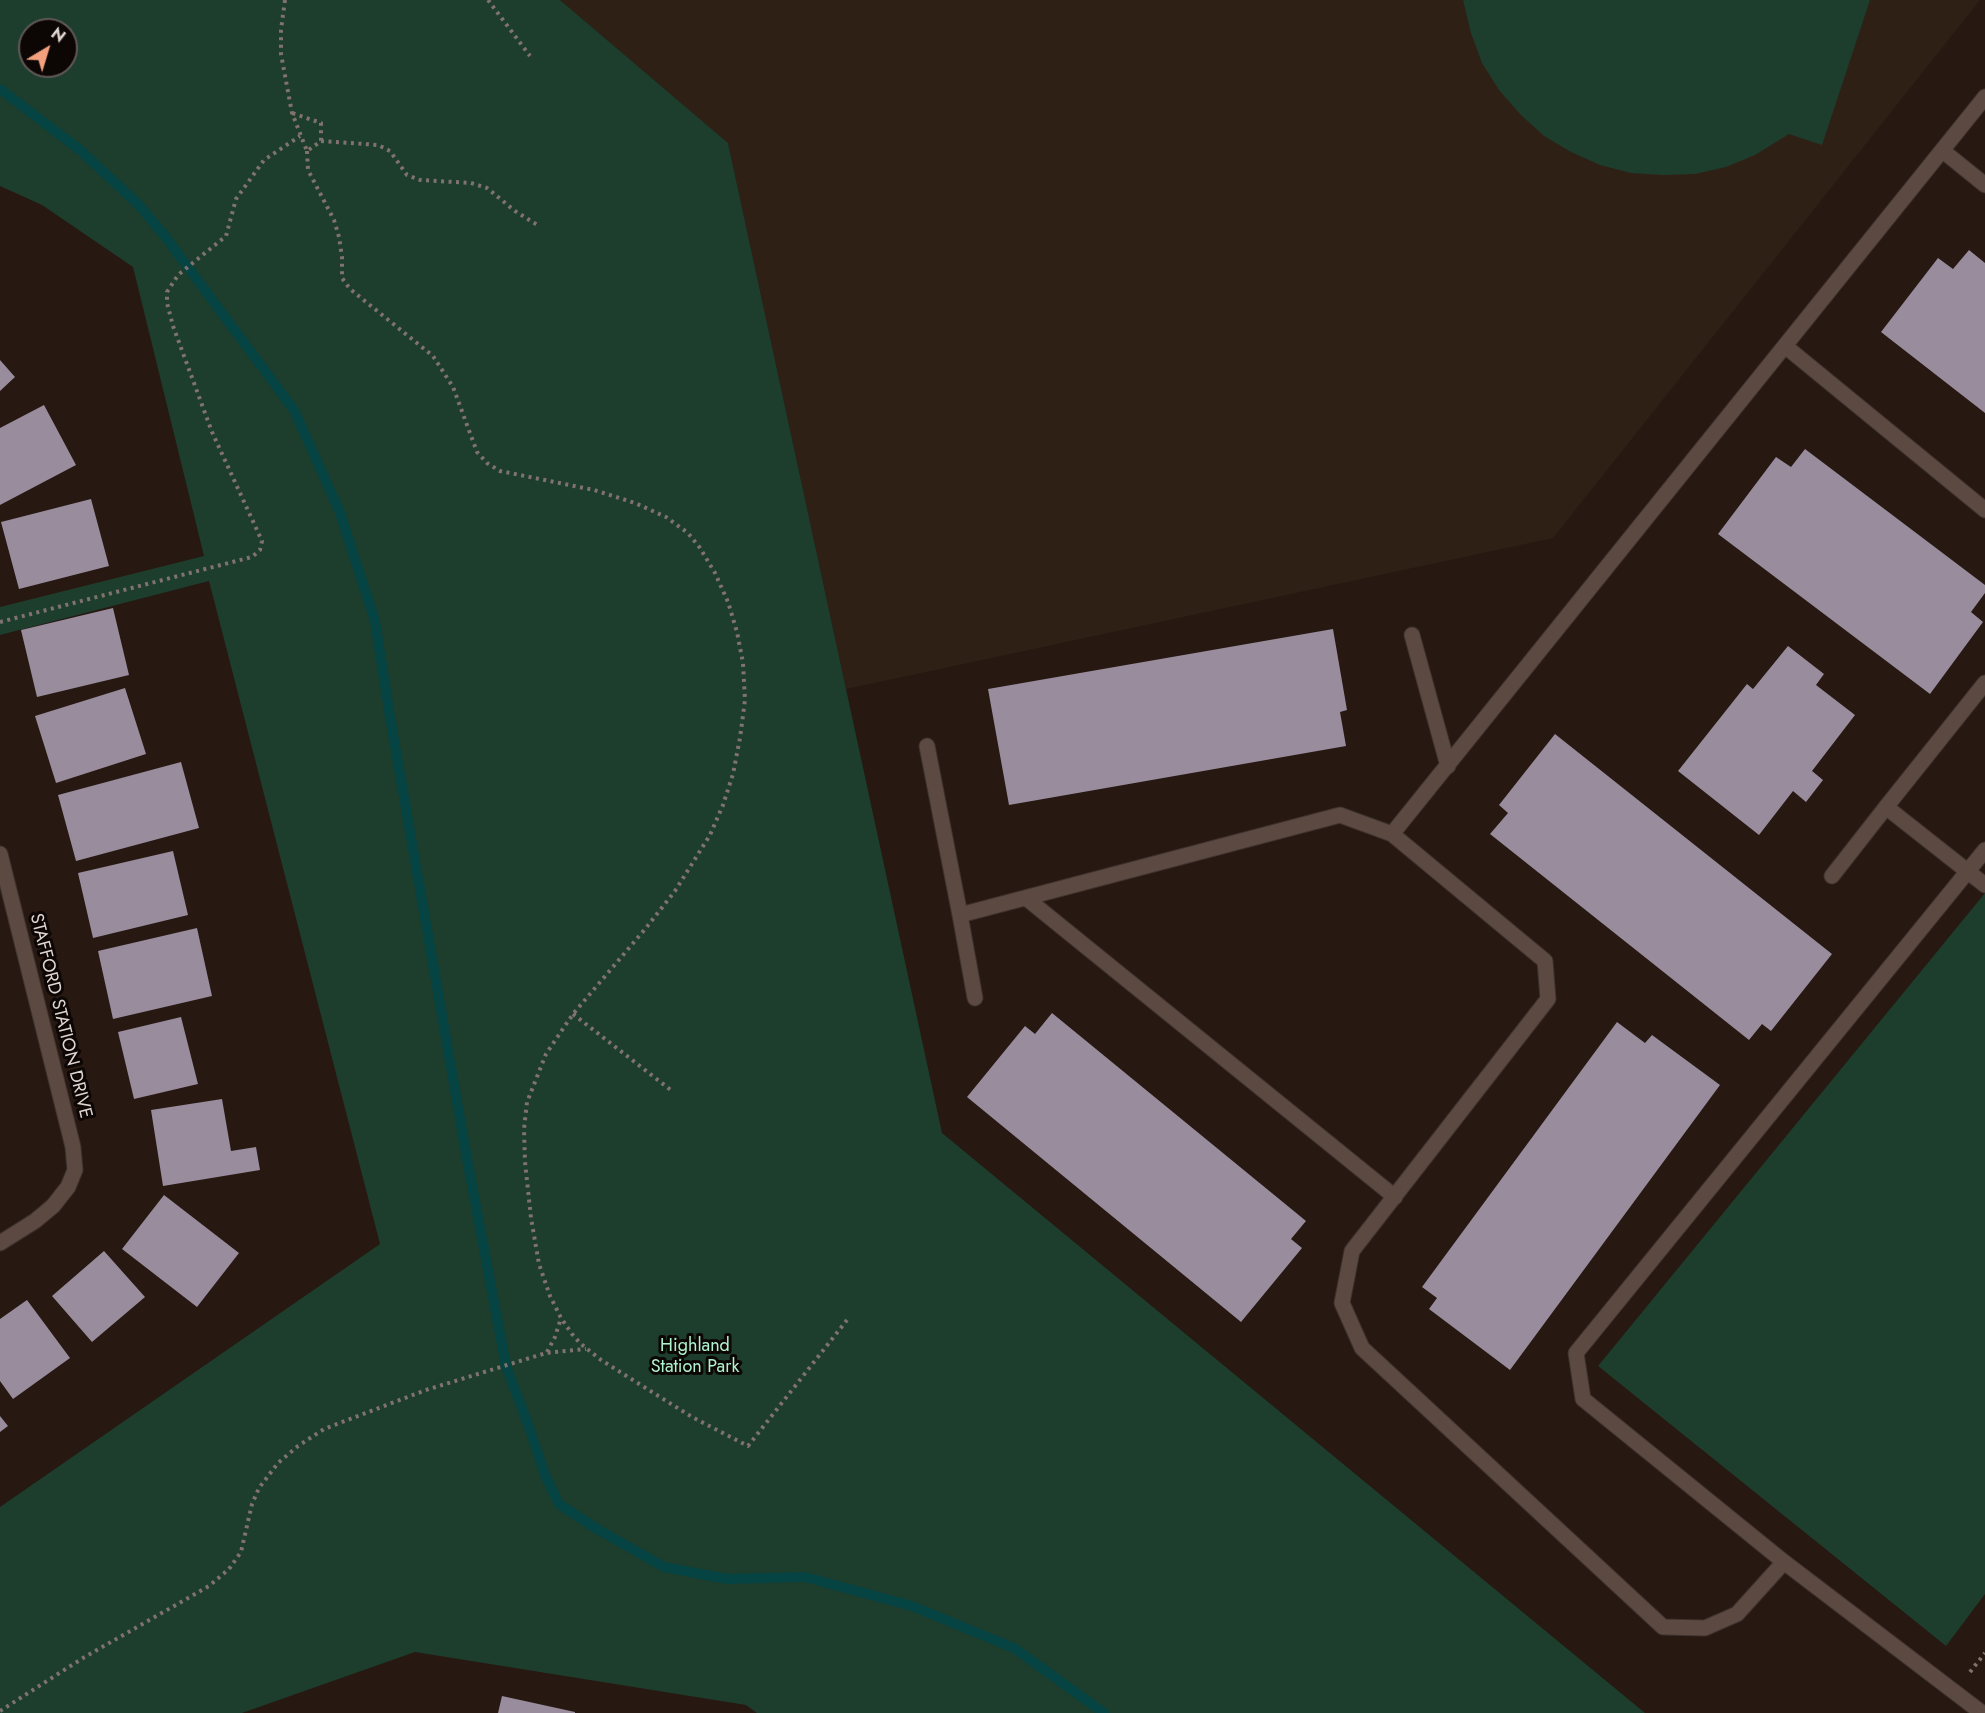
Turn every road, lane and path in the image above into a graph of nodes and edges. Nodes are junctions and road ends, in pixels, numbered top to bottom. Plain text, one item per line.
1 (285, 0) edge
2 (488, 0) edge
3 (530, 56) dead end
4 (1985, 97) edge
5 (292, 113) junction
6 (300, 136) junction
7 (321, 141) junction
8 (307, 151) junction
9 (1943, 151) junction
10 (1985, 185) edge
11 (539, 225) dead end
12 (1785, 346) junction
13 (1985, 510) edge
14 (0, 622) edge
15 (1412, 635) dead end
16 (1985, 683) edge
17 (927, 746) dead end
18 (1448, 766) junction
19 (1886, 807) junction
20 (1392, 834) junction
21 (1985, 850) edge
22 (0, 854) edge
23 (1968, 871) junction
24 (1832, 876) dead end
25 (1985, 885) edge
26 (1026, 898) junction
27 (960, 915) junction
28 (975, 998) dead end
29 (573, 1014) junction
30 (672, 1092) dead end
31 (1395, 1197) junction
32 (0, 1243) edge
33 (561, 1318) junction
34 (847, 1320) dead end
35 (586, 1349) junction
36 (546, 1353) junction
37 (1784, 1562) junction
38 (0, 1711) edge
39 (1982, 1713) edge

1 - 5 path
2 - 3 path
4 - 9 street
5 - 6 path
5 - 7 path
6 - 8 path
6 - 14 path
7 - 8 path
7 - 11 path
8 - 29 path
9 - 10 street
9 - 12 street
12 - 13 street
12 - 18 street
15 - 18 street
16 - 19 street
17 - 27 street
18 - 20 street
19 - 23 street
19 - 24 street
20 - 26 street
20 - 31 street
21 - 23 street
22 - 32 street, STAFFORD STATION DRIVE
23 - 25 street
23 - 37 street
26 - 27 street
26 - 31 street
27 - 28 street
29 - 30 path
29 - 33 path
31 - 37 street
33 - 35 path
33 - 36 path
34 - 35 path
35 - 36 path
36 - 38 path
37 - 39 street

